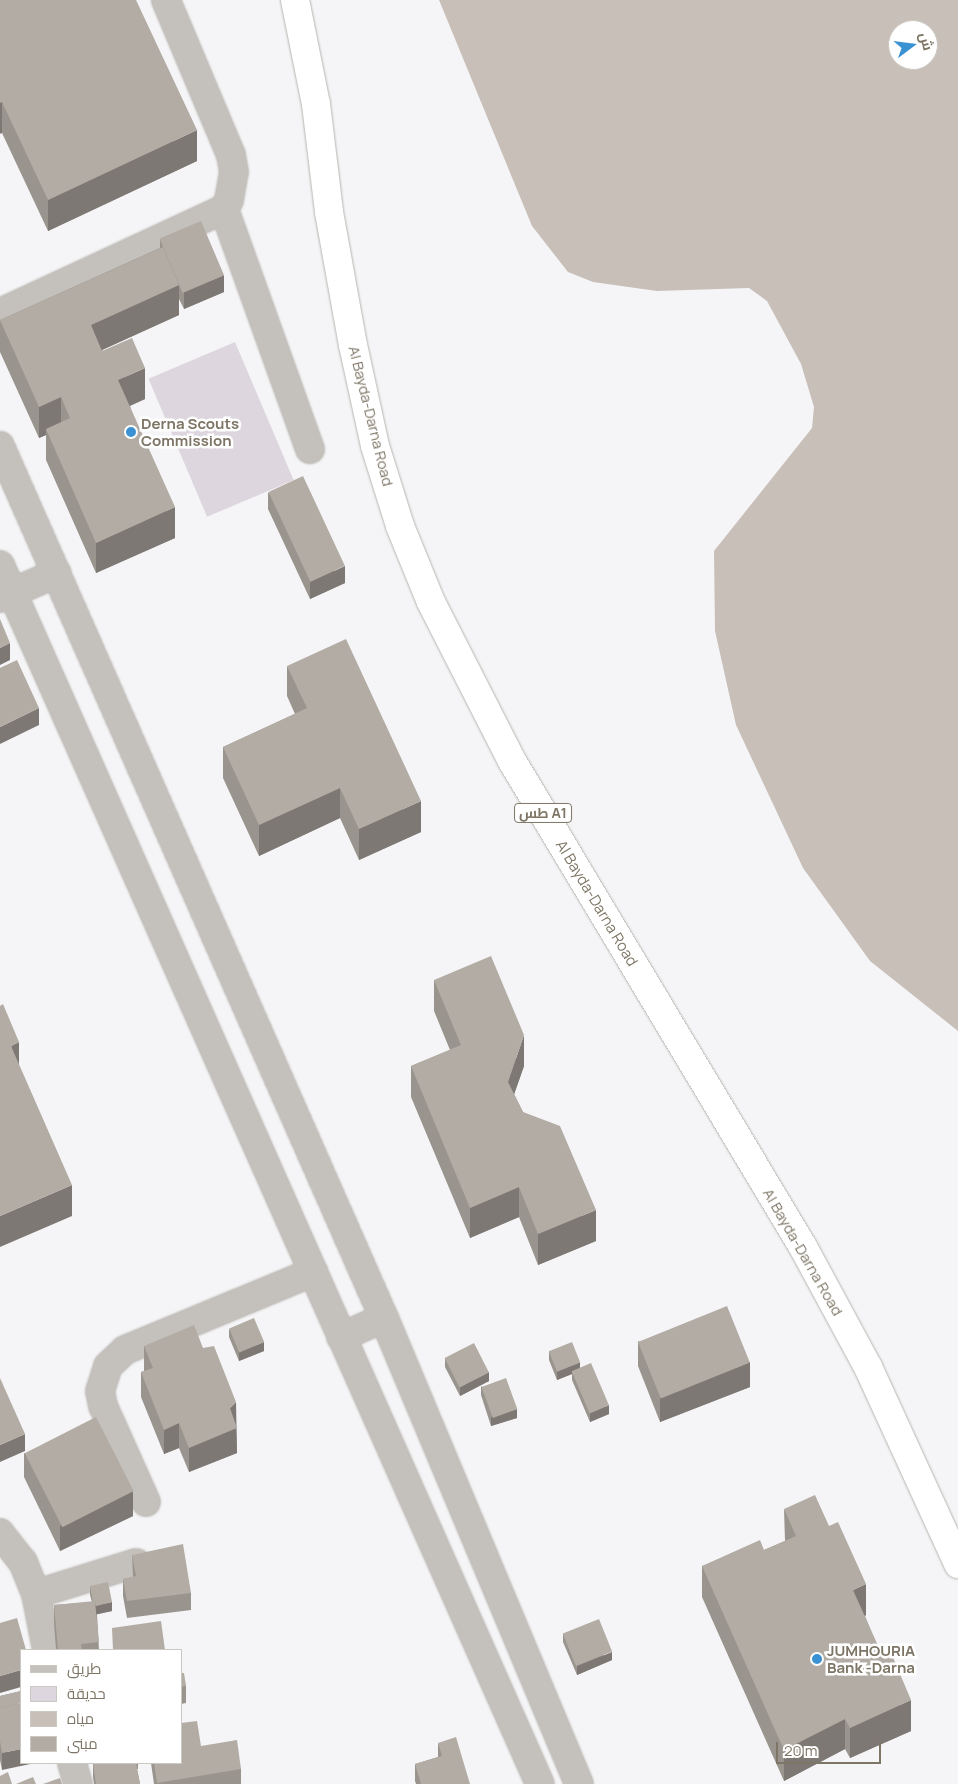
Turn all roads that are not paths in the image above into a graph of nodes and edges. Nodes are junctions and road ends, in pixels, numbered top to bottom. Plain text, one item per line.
1 (166, 0) edge
2 (295, 0) edge
3 (224, 210) junction
4 (0, 313) edge
5 (0, 446) edge
6 (310, 450) dead end
7 (0, 565) edge
8 (57, 573) junction
9 (6, 595) edge
10 (313, 1272) junction
11 (384, 1318) junction
12 (341, 1337) junction
13 (146, 1502) dead end
14 (0, 1533) edge
15 (136, 1563) edge
16 (958, 1564) edge
17 (36, 1594) junction
18 (47, 1649) edge
19 (72, 1764) edge
20 (78, 1784) edge
21 (540, 1784) edge
22 (579, 1784) edge

1 - 3 street
2 - 16 highway, Al Bayda-Darna Road / طس A1
3 - 4 street
3 - 6 street
5 - 8 street
7 - 9 street
8 - 9 street
8 - 11 street
9 - 10 street
10 - 12 street
10 - 13 street
11 - 12 street
11 - 22 street
12 - 21 street
14 - 17 street
15 - 17 street
17 - 18 street
19 - 20 street

